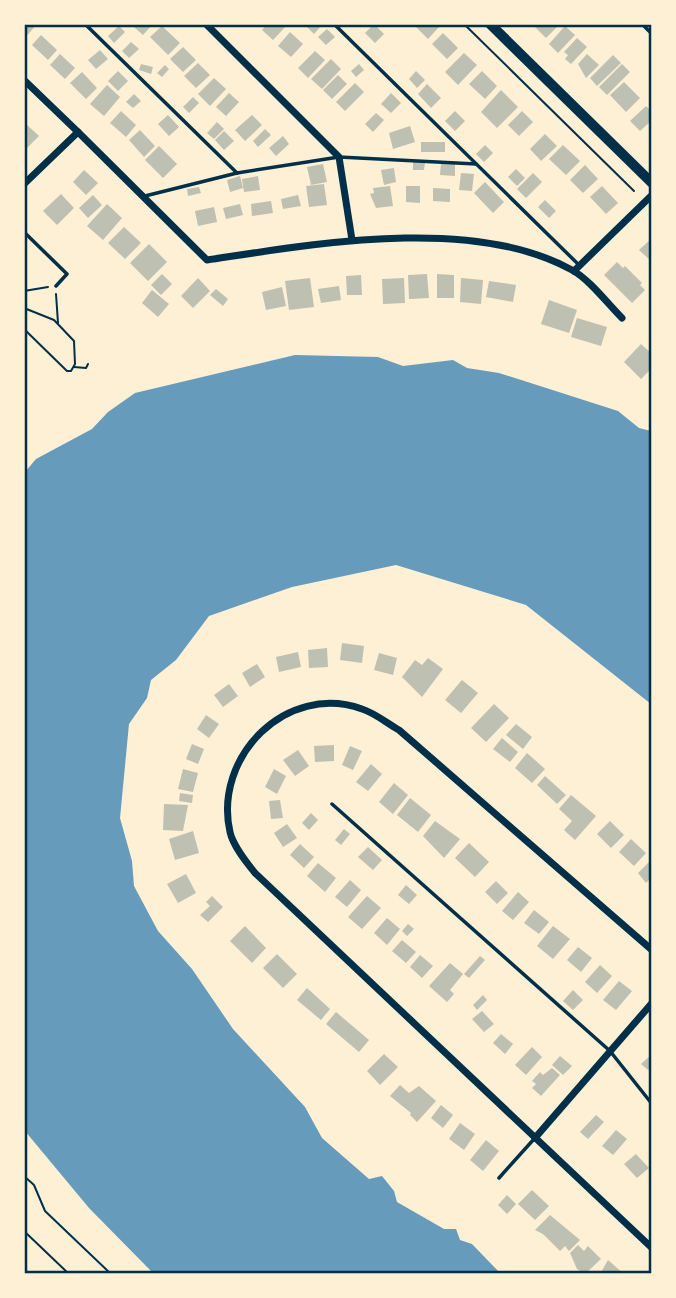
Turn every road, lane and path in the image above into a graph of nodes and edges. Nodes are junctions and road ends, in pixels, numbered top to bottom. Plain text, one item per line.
1 (85, 24) edge
2 (206, 24) edge
3 (334, 24) edge
4 (464, 24) edge
5 (490, 24) edge
6 (642, 24) edge
7 (652, 34) edge
8 (24, 80) edge
9 (78, 132) junction
10 (339, 157) junction
11 (477, 164) junction
12 (237, 173) junction
13 (652, 183) edge
14 (24, 184) edge
15 (634, 191) dead end
16 (652, 195) edge
17 (143, 196) junction
18 (24, 232) edge
19 (352, 240) junction
20 (577, 268) junction
21 (56, 286) junction
22 (24, 291) edge
23 (24, 308) edge
24 (622, 318) dead end
25 (58, 324) junction
26 (24, 329) edge
27 (88, 364) dead end
28 (73, 367) junction
29 (332, 804) dead end
30 (652, 950) edge
31 (652, 1003) edge
32 (610, 1051) junction
33 (652, 1104) edge
34 (535, 1138) junction
35 (24, 1177) edge
36 (499, 1178) dead end
37 (24, 1231) edge
38 (652, 1248) edge
39 (69, 1273) edge
40 (111, 1273) edge

1 - 12 lane
2 - 10 street
3 - 11 lane
4 - 15 path
5 - 13 main road
6 - 7 lane
8 - 9 street
9 - 14 street
9 - 17 street
10 - 11 lane
10 - 12 lane
10 - 19 street
11 - 20 lane
12 - 17 lane
16 - 20 street
17 - 19 street
18 - 21 lane
19 - 20 street
20 - 24 street
21 - 22 path
21 - 25 path
23 - 25 path
25 - 28 path
26 - 28 path
27 - 28 path
29 - 32 lane
30 - 34 street
31 - 32 street
32 - 33 lane
32 - 34 street
34 - 36 lane
34 - 38 street
35 - 40 path
37 - 39 path

